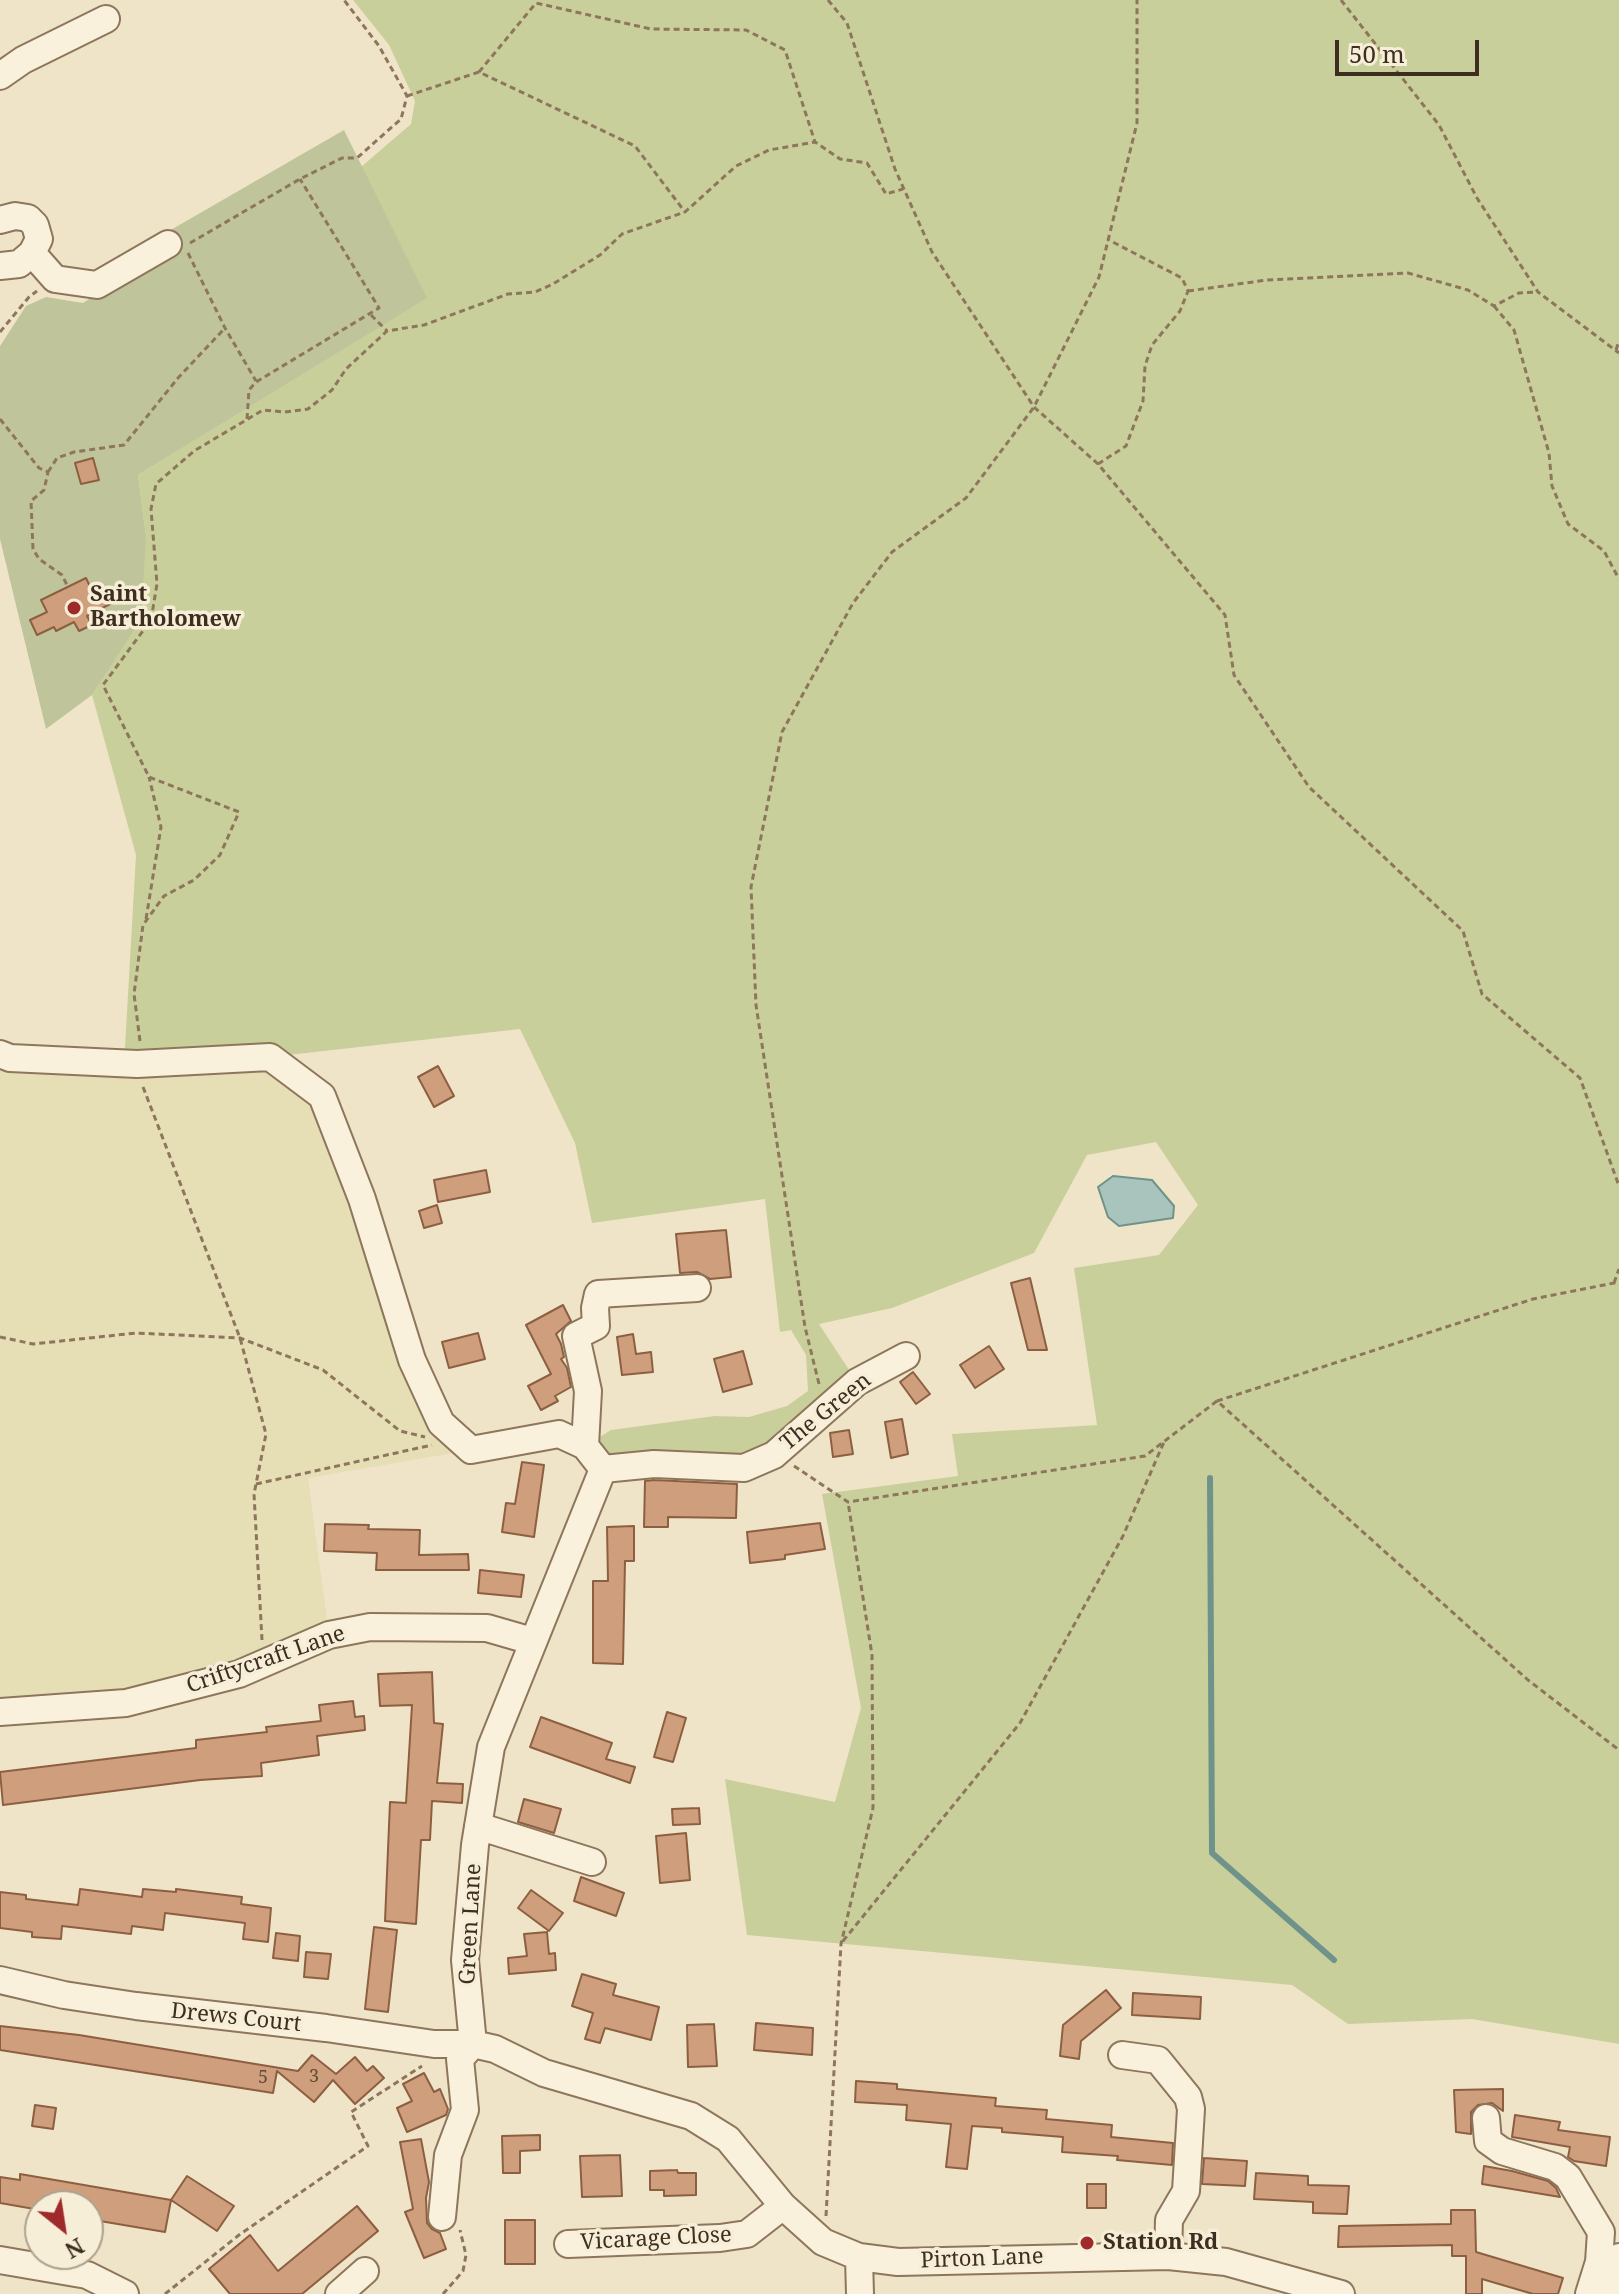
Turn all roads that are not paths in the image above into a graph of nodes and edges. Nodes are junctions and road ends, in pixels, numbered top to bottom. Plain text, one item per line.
1 (106, 19) dead end
2 (0, 76) edge
3 (0, 220) edge
4 (176, 245) road end
5 (32, 253) junction
6 (0, 266) edge
7 (0, 1054) edge
8 (697, 1288) dead end
9 (906, 1356) dead end
10 (585, 1446) junction
11 (603, 1469) junction
12 (532, 1641) junction
13 (0, 1712) edge
14 (478, 1826) junction
15 (592, 1862) dead end
16 (0, 1980) edge
17 (462, 2044) junction
18 (1122, 2055) dead end
19 (1486, 2118) dead end
20 (783, 2206) junction
21 (442, 2217) dead end
22 (568, 2244) dead end
23 (1168, 2256) junction
24 (859, 2257) junction
25 (1619, 2257) edge
26 (0, 2260) edge
27 (365, 2271) dead end
28 (1276, 2284) edge
29 (125, 2294) edge
30 (339, 2294) edge
31 (860, 2294) edge
32 (1341, 2294) edge
33 (1589, 2294) edge
34 (1615, 2294) edge

1 - 2 street
3 - 5 street
4 - 5 street
5 - 6 street
7 - 10 street
8 - 10 street
9 - 11 street, The Green
10 - 11 street
11 - 12 street, Green Lane
12 - 13 street, Criftycraft Lane
12 - 14 street, Green Lane
14 - 15 street
14 - 17 street, Green Lane
16 - 17 street, Drews Court
17 - 20 street
17 - 21 street
18 - 23 street
19 - 33 street
20 - 22 street, Vicarage Close
20 - 24 street
23 - 24 street, Pirton Lane
23 - 28 street, Pirton Lane
24 - 31 street
25 - 34 street
26 - 29 street
27 - 30 street
28 - 32 street, Pirton Lane

